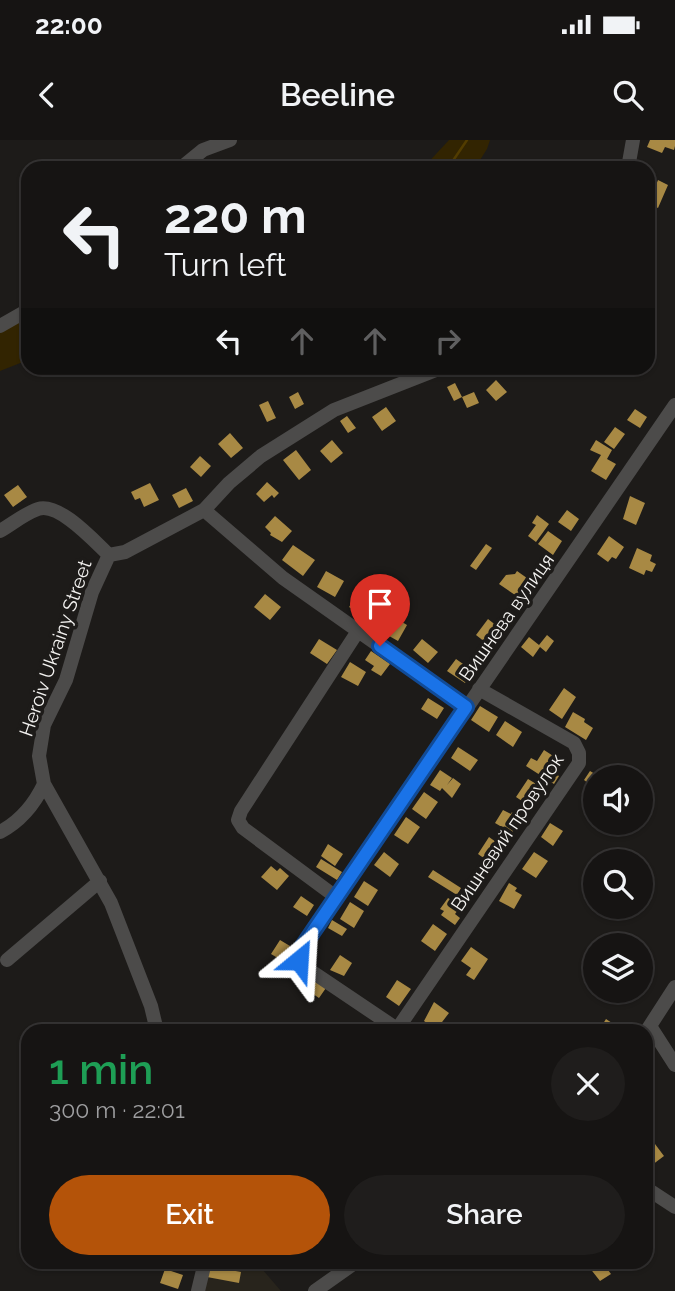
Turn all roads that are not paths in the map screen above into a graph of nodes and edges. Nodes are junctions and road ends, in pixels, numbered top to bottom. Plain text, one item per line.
1 (230, 140) edge
2 (633, 140) edge
3 (189, 161) edge
4 (629, 161) edge
5 (21, 314) edge
6 (0, 326) edge
7 (423, 375) edge
8 (675, 405) edge
9 (204, 510) junction
10 (0, 531) edge
11 (109, 555) junction
12 (358, 631) junction
13 (479, 689) junction
14 (466, 707) junction
15 (44, 784) junction
16 (0, 832) edge
17 (100, 881) junction
18 (336, 897) junction
19 (7, 960) dead end
20 (675, 987) edge
21 (155, 1024) edge
22 (388, 1024) edge
23 (401, 1024) edge
24 (651, 1024) edge
25 (653, 1036) edge
26 (675, 1065) edge
27 (653, 1193) edge
28 (675, 1207) edge
29 (203, 1269) edge
30 (346, 1269) edge
31 (198, 1291) edge
32 (315, 1291) edge

1 - 3 street
2 - 4 street
5 - 6 street
7 - 9 street, Heroiv Ukrainy Street
8 - 13 street, Вишнева вулиця
9 - 11 street, Heroiv Ukrainy Street
9 - 12 street
10 - 11 street
11 - 15 street, Heroiv Ukrainy Street
12 - 14 street
12 - 18 street
13 - 14 street, Вишнева вулиця
13 - 23 street, Вишневий провулок
14 - 18 street, Вишнева вулиця
15 - 16 street
15 - 17 street, Heroiv Ukrainy Street
17 - 19 street
17 - 21 street, Heroiv Ukrainy Street
18 - 22 street, Вишнева вулиця
20 - 24 street
25 - 26 street
27 - 28 street
29 - 31 street
30 - 32 street

